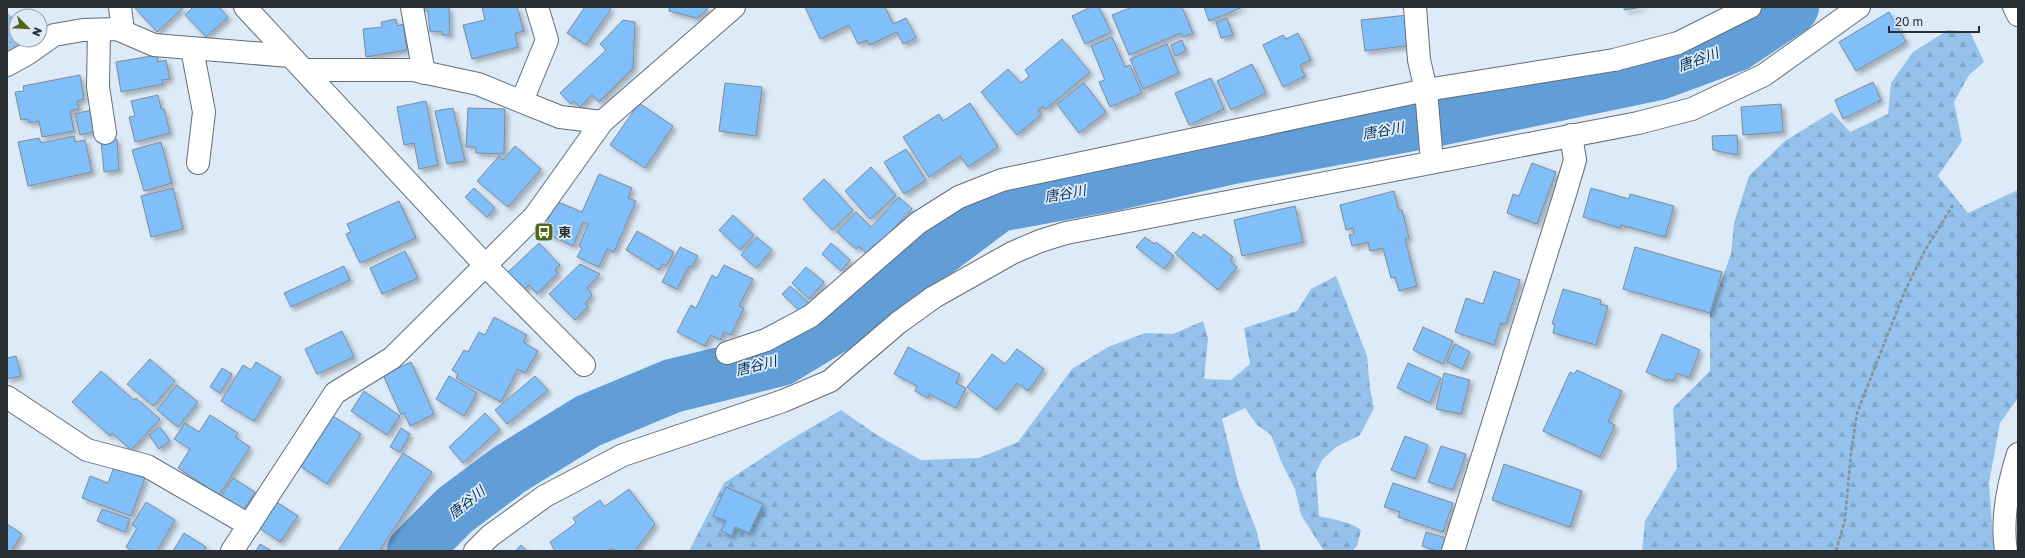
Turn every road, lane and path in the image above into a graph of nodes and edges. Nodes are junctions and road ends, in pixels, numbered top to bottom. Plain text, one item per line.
1 (120, 7) edge
2 (245, 7) edge
3 (412, 7) edge
4 (537, 7) edge
5 (734, 7) edge
6 (1415, 7) edge
7 (1750, 7) edge
8 (1859, 7) edge
9 (2014, 7) edge
10 (2018, 15) edge
11 (99, 30) junction
12 (123, 32) junction
13 (192, 49) junction
14 (297, 63) junction
15 (7, 65) edge
16 (424, 73) junction
17 (1426, 90) junction
18 (522, 100) junction
19 (602, 122) junction
20 (105, 133) dead end
21 (1571, 136) junction
22 (1432, 162) junction
23 (198, 163) dead end
24 (1953, 205) dead end
25 (485, 265) junction
26 (727, 353) dead end
27 (584, 365) dead end
28 (7, 396) edge
29 (2018, 454) edge
30 (249, 525) junction
31 (232, 551) edge
32 (475, 551) edge
33 (1453, 551) edge
34 (1836, 551) edge
35 (2006, 551) edge

1 - 12 street
2 - 14 street
3 - 16 street
4 - 18 street
5 - 19 street
6 - 17 street
7 - 17 street
8 - 21 street
9 - 10 street
11 - 12 street
11 - 15 street
11 - 20 street
12 - 13 street
13 - 14 street
13 - 23 street
14 - 16 street
14 - 25 street
16 - 18 street
17 - 22 street
17 - 26 street
18 - 19 street
19 - 25 street
21 - 22 street
21 - 33 street
22 - 32 street
24 - 34 path
25 - 27 street
25 - 30 street
28 - 30 street
29 - 35 street
30 - 31 street

